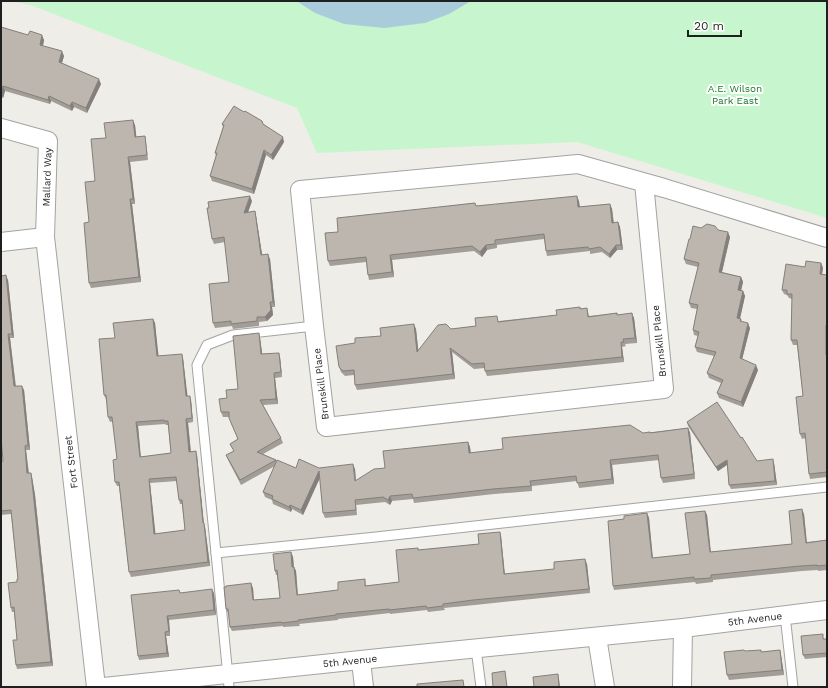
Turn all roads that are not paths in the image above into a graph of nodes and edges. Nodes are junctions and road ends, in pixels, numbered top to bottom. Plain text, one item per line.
1 (1, 128) edge
2 (644, 183) junction
3 (45, 237) junction
4 (827, 238) edge
5 (1, 242) edge
6 (314, 326) junction
7 (827, 487) edge
8 (216, 553) junction
9 (827, 610) edge
10 (785, 615) junction
11 (683, 628) junction
12 (597, 637) junction
13 (476, 649) junction
14 (361, 661) junction
15 (228, 680) edge
16 (96, 687) edge
17 (104, 687) edge
18 (364, 687) edge
19 (481, 687) edge
20 (605, 687) edge
21 (682, 687) edge
22 (793, 687) edge

1 - 3 street, Mallard Way
2 - 4 street, Brunskill Place
2 - 6 street, Brunskill Place
2 - 6 street, Brunskill Place
3 - 5 street
3 - 16 street, Fort Street
6 - 8 lane
7 - 8 lane
8 - 15 lane
9 - 10 street, 5th Avenue
10 - 11 street, 5th Avenue
10 - 22 lane
11 - 12 street, 5th Avenue
11 - 21 street
12 - 13 street, 5th Avenue
12 - 20 street
13 - 14 street, 5th Avenue
13 - 19 lane
14 - 15 street, 5th Avenue
14 - 18 street
15 - 17 street, 5th Avenue

